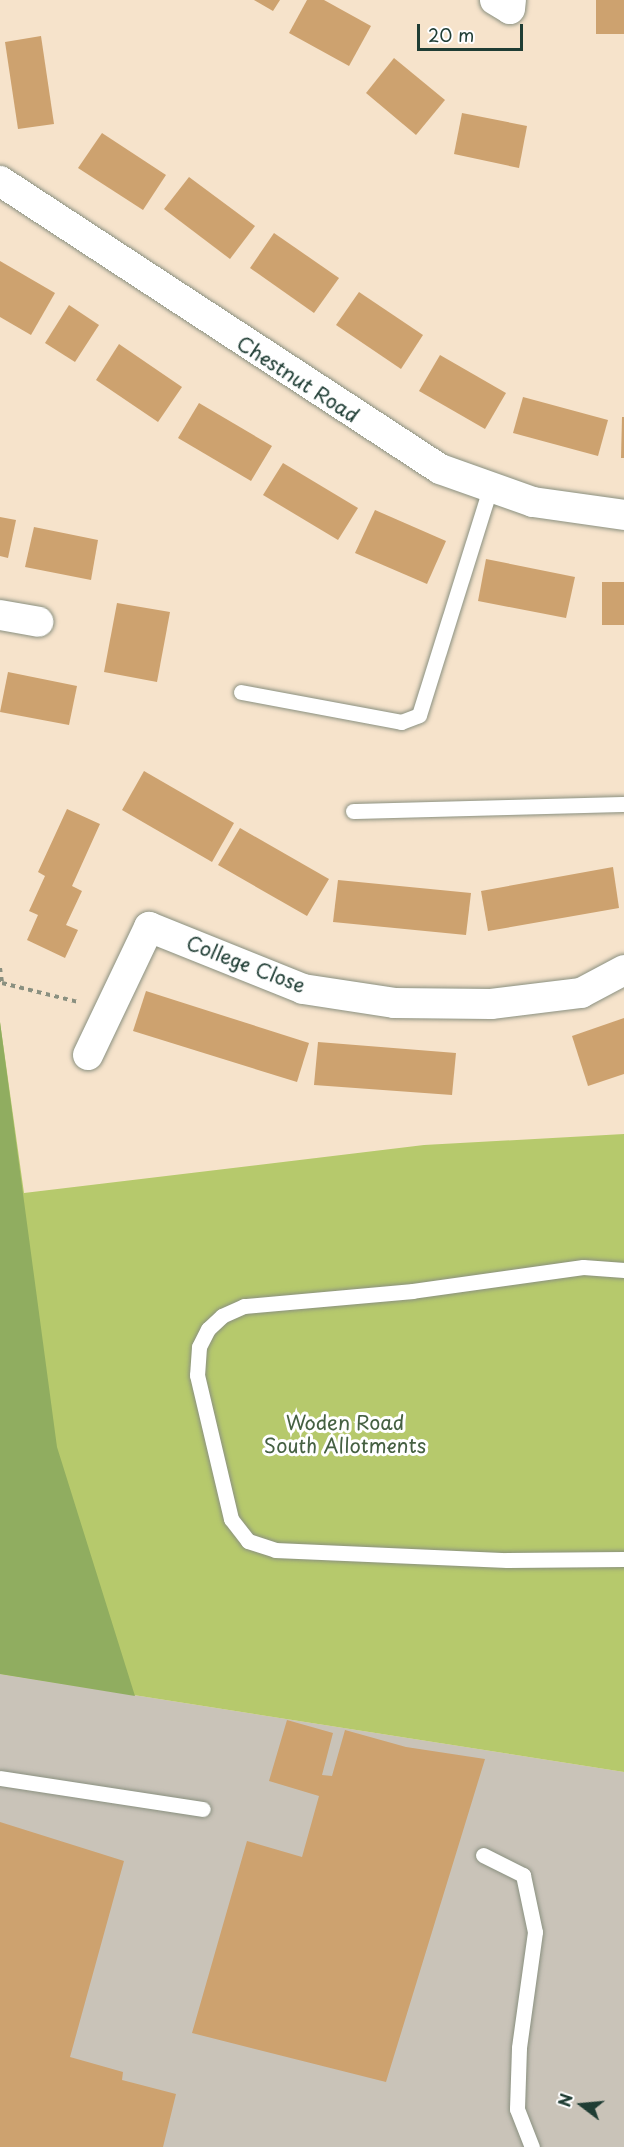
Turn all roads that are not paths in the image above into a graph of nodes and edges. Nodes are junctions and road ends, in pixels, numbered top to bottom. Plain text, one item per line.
1 (495, 0) edge
2 (511, 0) edge
3 (0, 181) edge
4 (490, 489) junction
5 (624, 515) edge
6 (0, 615) edge
7 (38, 622) dead end
8 (241, 692) dead end
9 (624, 804) edge
10 (353, 811) dead end
11 (624, 970) edge
12 (88, 1055) dead end
13 (624, 1270) edge
14 (624, 1559) edge
15 (0, 1778) edge
16 (203, 1809) dead end
17 (483, 1855) dead end
18 (532, 2147) edge

1 - 2 street
3 - 4 street, Chestnut Road
4 - 5 street, Chestnut Road
4 - 8 lane
6 - 7 street
9 - 10 lane
11 - 12 street, College Close
13 - 14 lane
15 - 16 lane
17 - 18 lane

